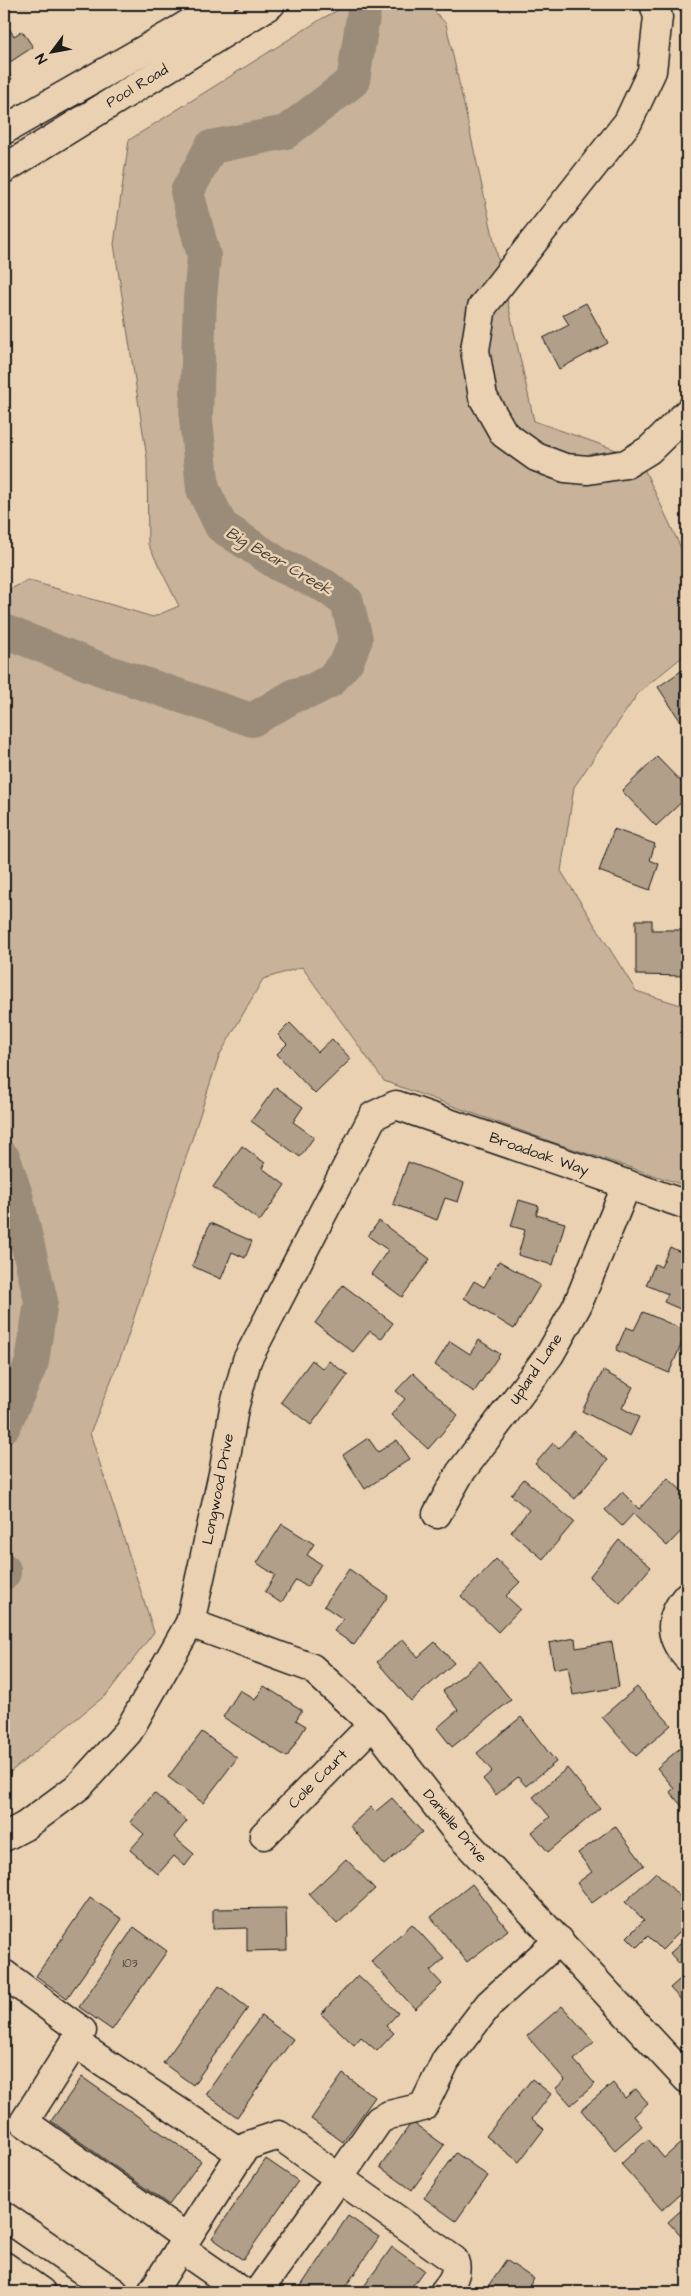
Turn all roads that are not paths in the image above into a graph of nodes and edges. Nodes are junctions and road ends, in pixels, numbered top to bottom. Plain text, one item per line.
1 (221, 4) edge
2 (271, 4) edge
3 (654, 4) edge
4 (4, 130) edge
5 (4, 169) edge
6 (687, 413) edge
7 (391, 1106) joint
8 (627, 1184) junction
9 (687, 1205) edge
10 (437, 1514) dead end
11 (687, 1596) edge
12 (190, 1623) junction
13 (687, 1657) edge
14 (373, 1724) junction
15 (264, 1835) dead end
16 (4, 1837) edge
17 (559, 1940) junction
18 (4, 1974) edge
19 (75, 2043) junction
20 (687, 2079) edge
21 (241, 2154) junction
22 (339, 2178) junction
23 (4, 2216) edge
24 (184, 2243) junction
25 (4, 2266) edge
26 (41, 2292) edge
27 (114, 2292) edge
28 (152, 2292) edge
29 (243, 2292) edge
30 (258, 2292) edge
31 (444, 2292) edge

1 - 4 street, Pool Road
2 - 5 street, Pool Road
3 - 6 street
7 - 8 street, Broadoak Way
7 - 12 street, Longwood Drive
8 - 9 street, Broadoak Way
8 - 10 street, Upland Lane
11 - 13 street
12 - 14 street, Danielle Drive
12 - 16 street, Longwood Drive
14 - 15 street, Cole Court
14 - 17 street, Danielle Drive
17 - 20 street, Danielle Drive
17 - 22 street
18 - 19 street
19 - 21 street
19 - 24 street
21 - 22 street
21 - 24 street
22 - 30 street
22 - 31 street
23 - 27 street
24 - 28 street
24 - 29 street
25 - 26 street

